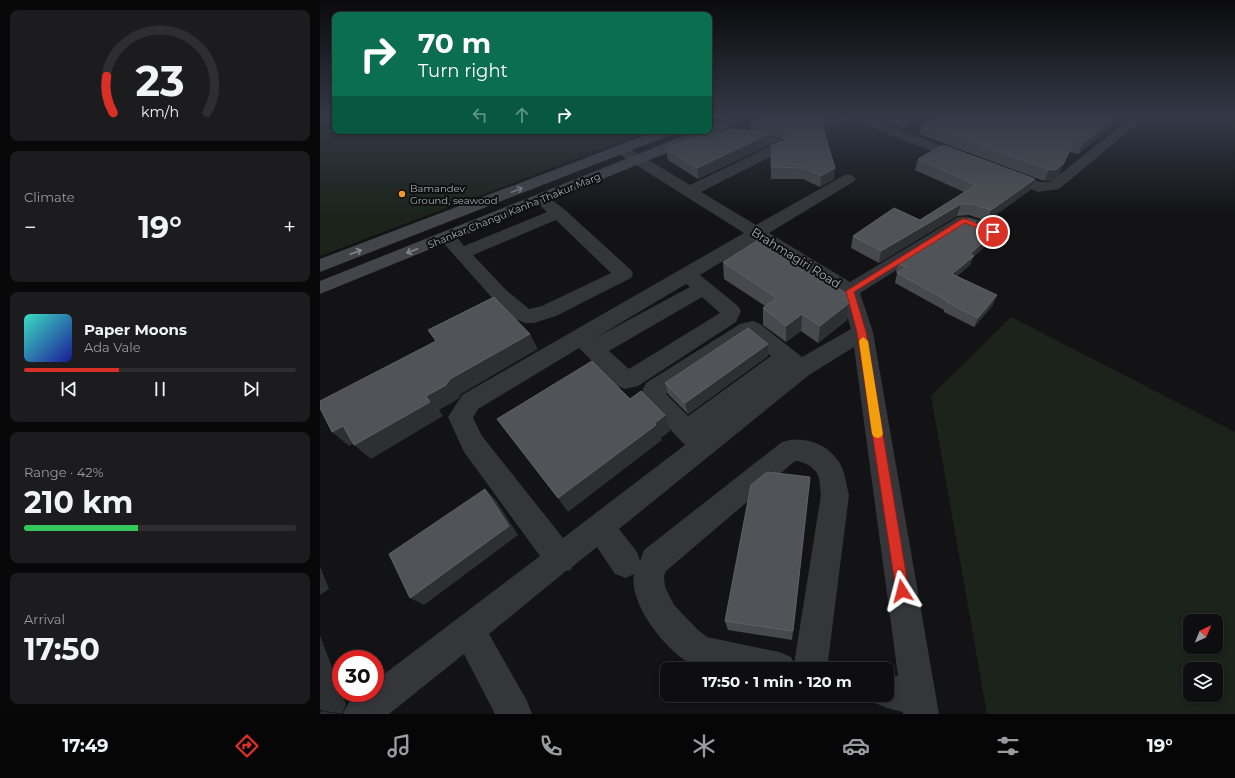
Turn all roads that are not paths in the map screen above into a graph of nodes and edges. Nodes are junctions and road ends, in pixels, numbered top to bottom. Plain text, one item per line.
1 (644, 149) edge
2 (776, 149) edge
3 (946, 149) edge
4 (1100, 149) edge
5 (630, 155) junction
6 (975, 163) edge
7 (989, 168) edge
8 (848, 179) dead end
9 (690, 191) junction
10 (541, 199) junction
11 (558, 213) junction
12 (993, 232) dead end
13 (756, 233) junction
14 (447, 237) junction
15 (462, 253) junction
16 (320, 266) edge
17 (624, 274) junction
18 (695, 281) junction
19 (320, 288) edge
20 (850, 291) junction
21 (648, 297) junction
22 (862, 332) junction
23 (588, 343) junction
24 (793, 363) junction
25 (694, 439) junction
26 (600, 527) junction
27 (560, 559) junction
28 (626, 563) dead end
29 (469, 630) junction
30 (746, 662) edge
31 (811, 662) edge
32 (894, 694) edge
33 (920, 706) edge
34 (361, 714) edge
35 (514, 714) edge

1 - 5 street, Shankar Changu Kanha Thakur Marg
2 - 9 street
3 - 6 street
4 - 7 street
5 - 9 street, Brahmagiri Road
5 - 10 street, Shankar Changu Kanha Thakur Marg
16 -> 5 street, Shankar Changu Kanha Thakur Marg
8 - 13 street
9 - 13 street, Brahmagiri Road
10 - 11 street
10 - 14 street, Shankar Changu Kanha Thakur Marg
11 - 15 street
11 - 17 street
12 - 20 street
13 - 18 street
13 - 20 street, Brahmagiri Road
14 - 15 street
14 -> 19 street, Shankar Changu Kanha Thakur Marg
15 - 17 street
17 - 21 street
18 - 21 street
18 - 23 street
18 - 23 street
20 - 22 street, Brahmagiri Road
21 - 23 street
22 - 24 street
22 - 33 street, Brahmagiri Road
23 - 27 street
24 - 25 street
24 - 25 street
25 - 26 street
26 - 27 street
26 - 28 street
27 - 29 street
29 - 34 street
29 - 35 street
30 - 31 street
32 - 33 street

